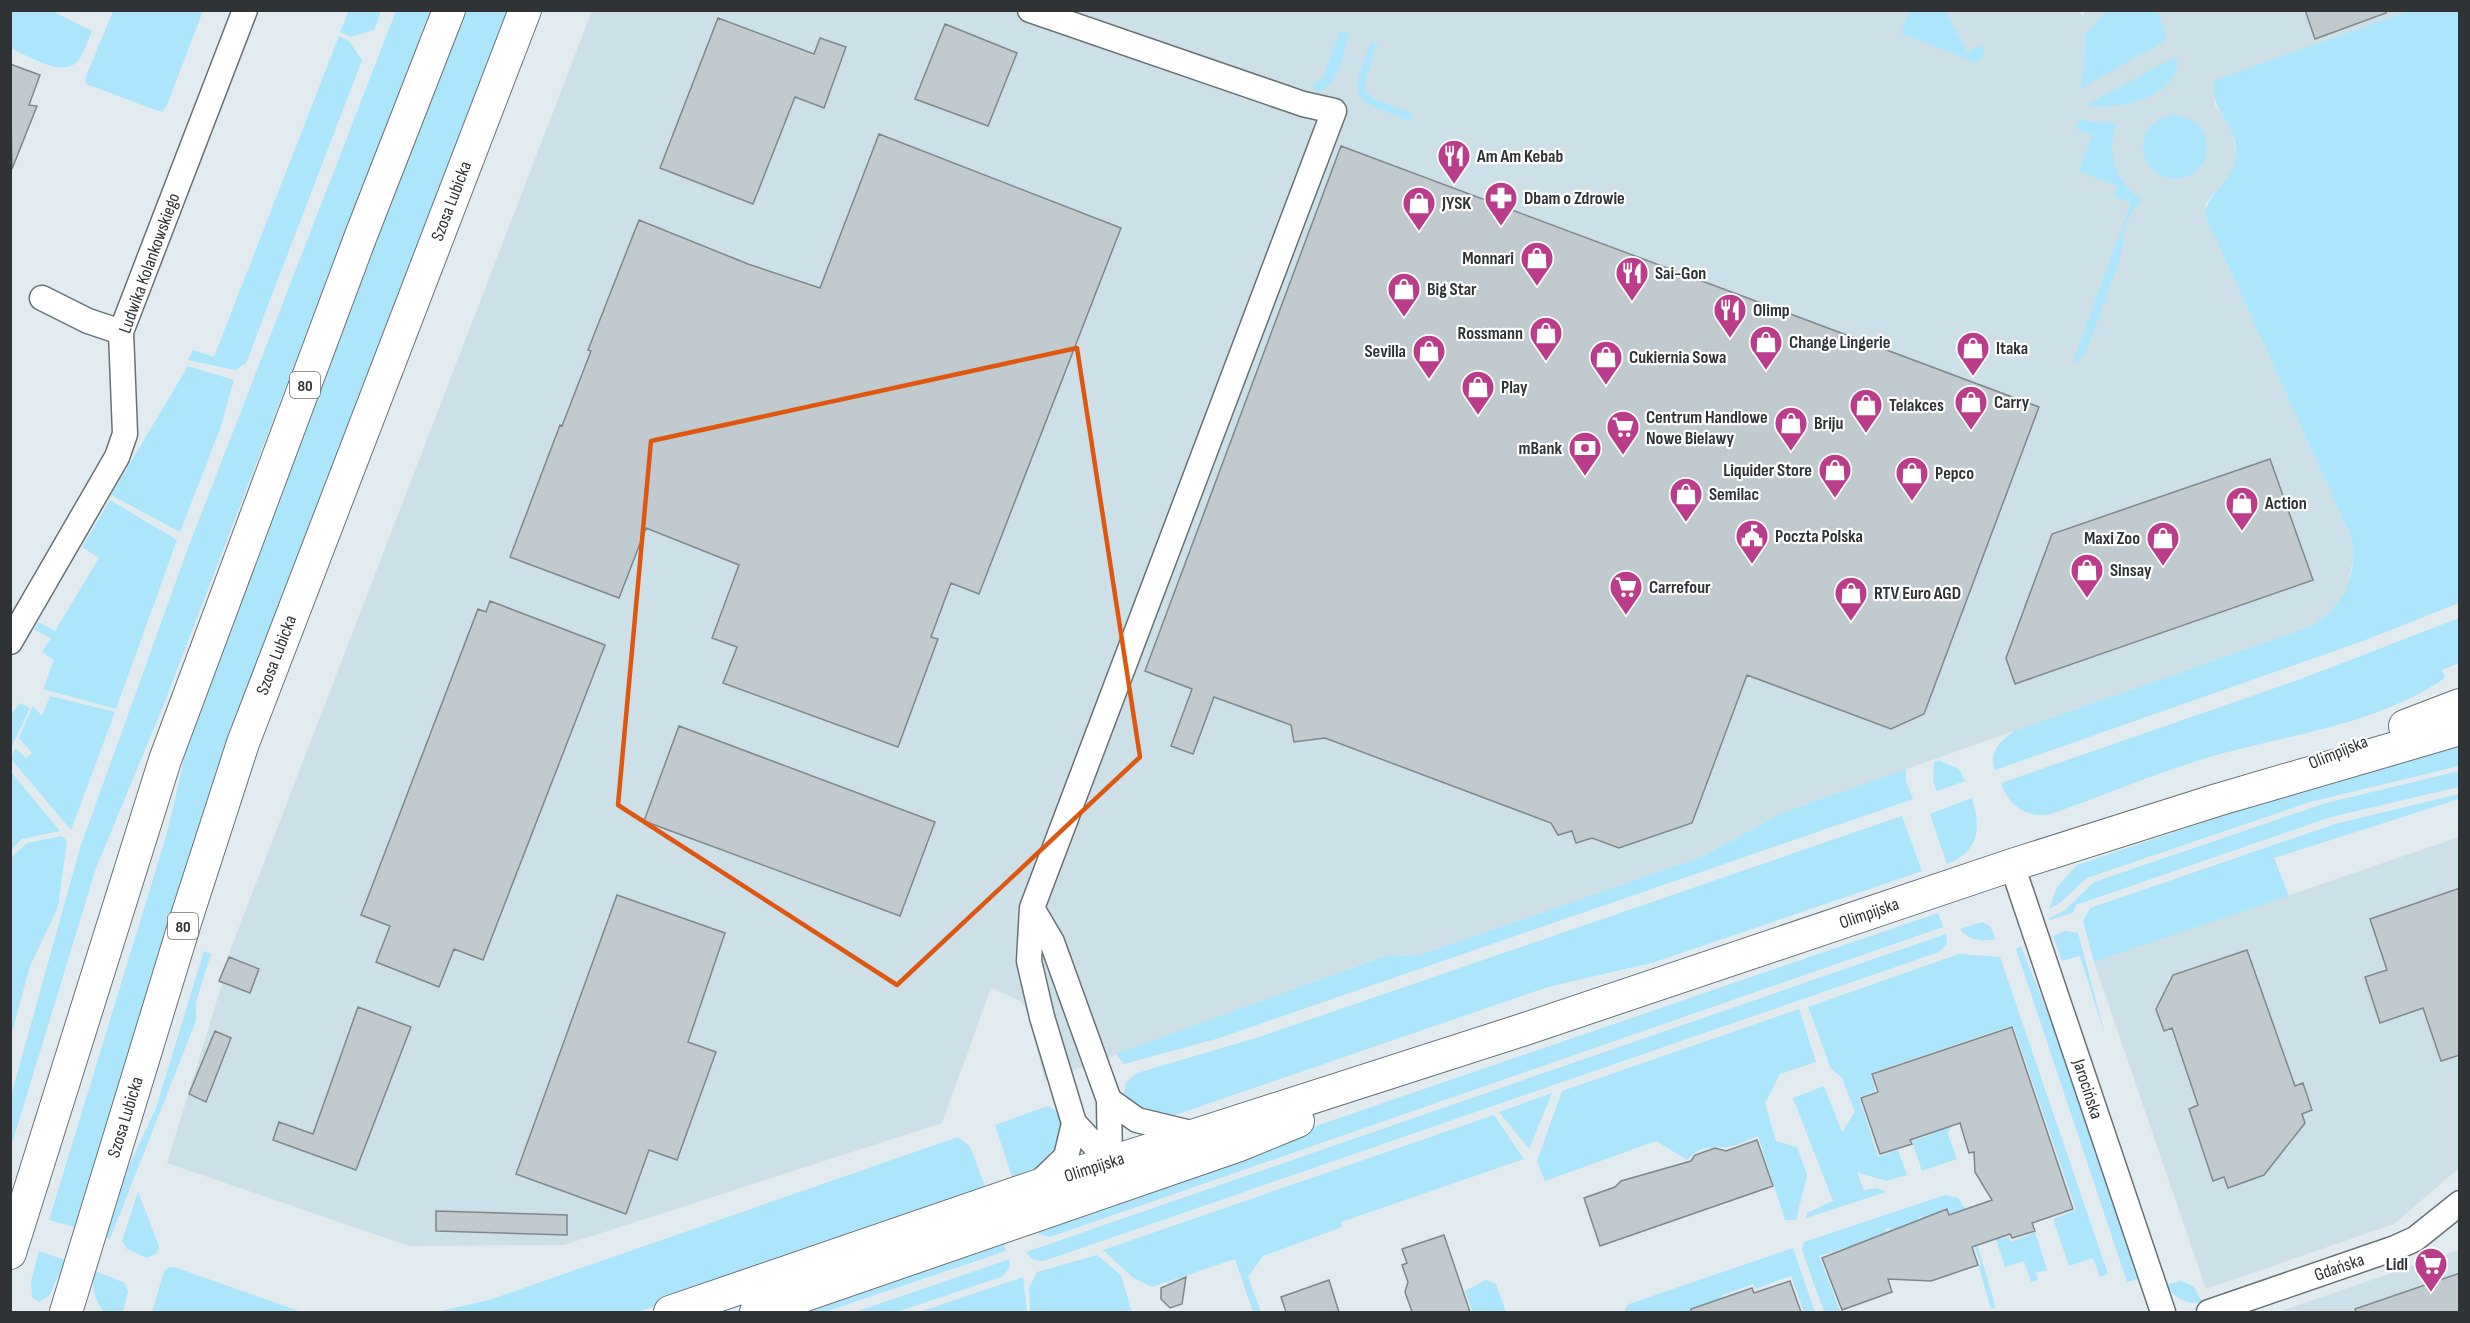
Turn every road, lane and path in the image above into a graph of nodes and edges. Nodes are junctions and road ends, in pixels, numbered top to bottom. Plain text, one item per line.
1 (245, 10) edge
2 (449, 10) edge
3 (525, 10) edge
4 (1030, 10) edge
5 (42, 298) dead end
6 (121, 332) junction
7 (10, 642) edge
8 (2460, 705) edge
9 (2460, 729) edge
10 (2217, 800) junction
11 (2012, 865) junction
12 (1032, 908) junction
13 (1521, 1030) junction
14 (1109, 1100) junction
15 (1074, 1122) junction
16 (1195, 1134) junction
17 (1110, 1162) junction
18 (1153, 1175) junction
19 (1037, 1186) junction
20 (1081, 1200) junction
21 (2460, 1203) edge
22 (10, 1253) edge
23 (66, 1312) edge
24 (670, 1312) edge
25 (756, 1312) edge
26 (2163, 1312) edge
27 (2209, 1312) edge

1 - 6 street, Ludwika Kolankowskiego
2 - 22 main road, 80
3 - 23 main road, Szosa Lubicka / 80
4 - 12 street
5 - 6 street
6 - 7 street, Ludwika Kolankowskiego
8 - 10 main road, Olimpijska
9 - 10 main road, Olimpijska
10 - 11 main road, Olimpijska
11 - 13 main road, Olimpijska
11 - 26 street, Jarocińska
12 - 14 street
12 - 15 street
13 - 16 main road, Olimpijska
13 - 18 main road, Olimpijska
14 - 16 street
14 - 17 street
15 - 17 street
15 - 19 street
16 - 17 main road, Olimpijska
17 - 18 street
17 - 19 main road, Olimpijska
17 - 20 street
18 - 20 main road, Olimpijska
19 - 24 main road, Olimpijska
20 - 25 main road, Olimpijska
21 - 27 street, Gdańska

